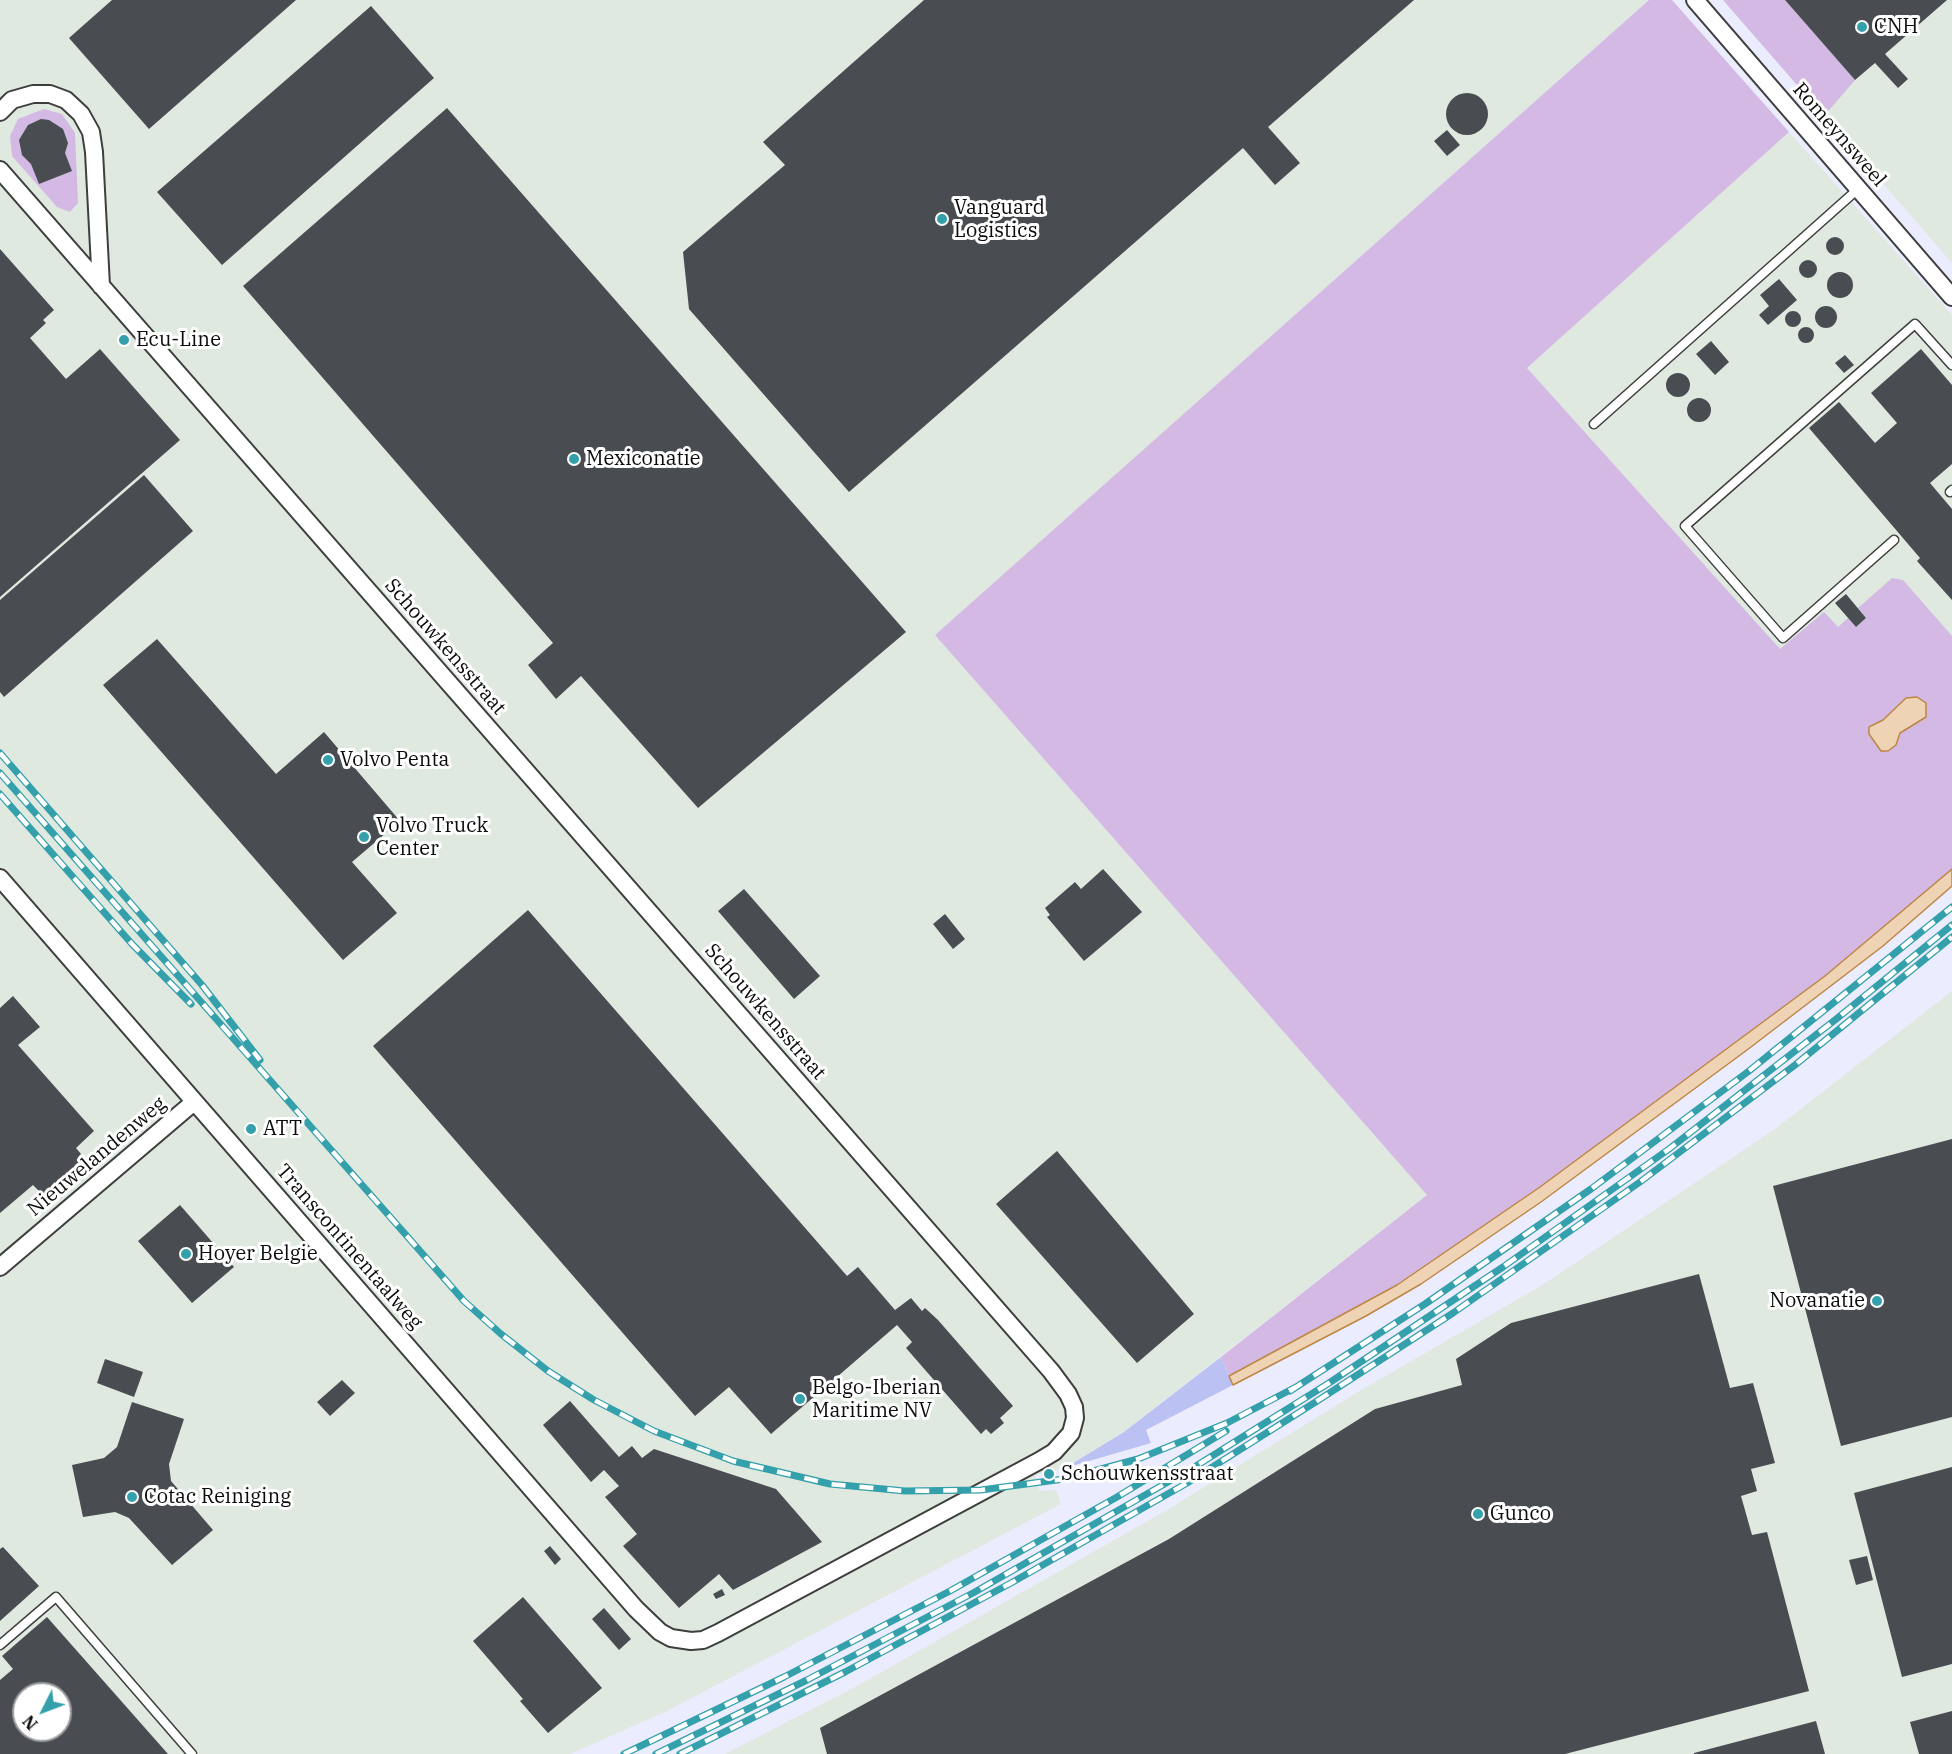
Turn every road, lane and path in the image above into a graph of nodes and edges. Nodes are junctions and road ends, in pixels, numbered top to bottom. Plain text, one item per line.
1 (1695, 0) edge
2 (0, 112) edge
3 (0, 170) edge
4 (1858, 189) junction
5 (101, 286) junction
6 (1952, 297) edge
7 (1952, 366) edge
8 (1594, 424) dead end
9 (1894, 540) dead end
10 (0, 878) edge
11 (194, 1102) junction
12 (0, 1267) edge
13 (672, 1638) joint
14 (0, 1645) edge
15 (192, 1754) edge

1 - 4 street, Romeynsweel
2 - 5 street
3 - 5 street, Schouwkensstraat
4 - 6 street, Romeynsweel
4 - 8 lane
5 - 13 street, Schouwkensstraat
7 - 9 lane
10 - 11 street, Transcontinentaalweg
11 - 12 street, Nieuwelandenweg
11 - 13 street, Transcontinentaalweg
14 - 15 lane

